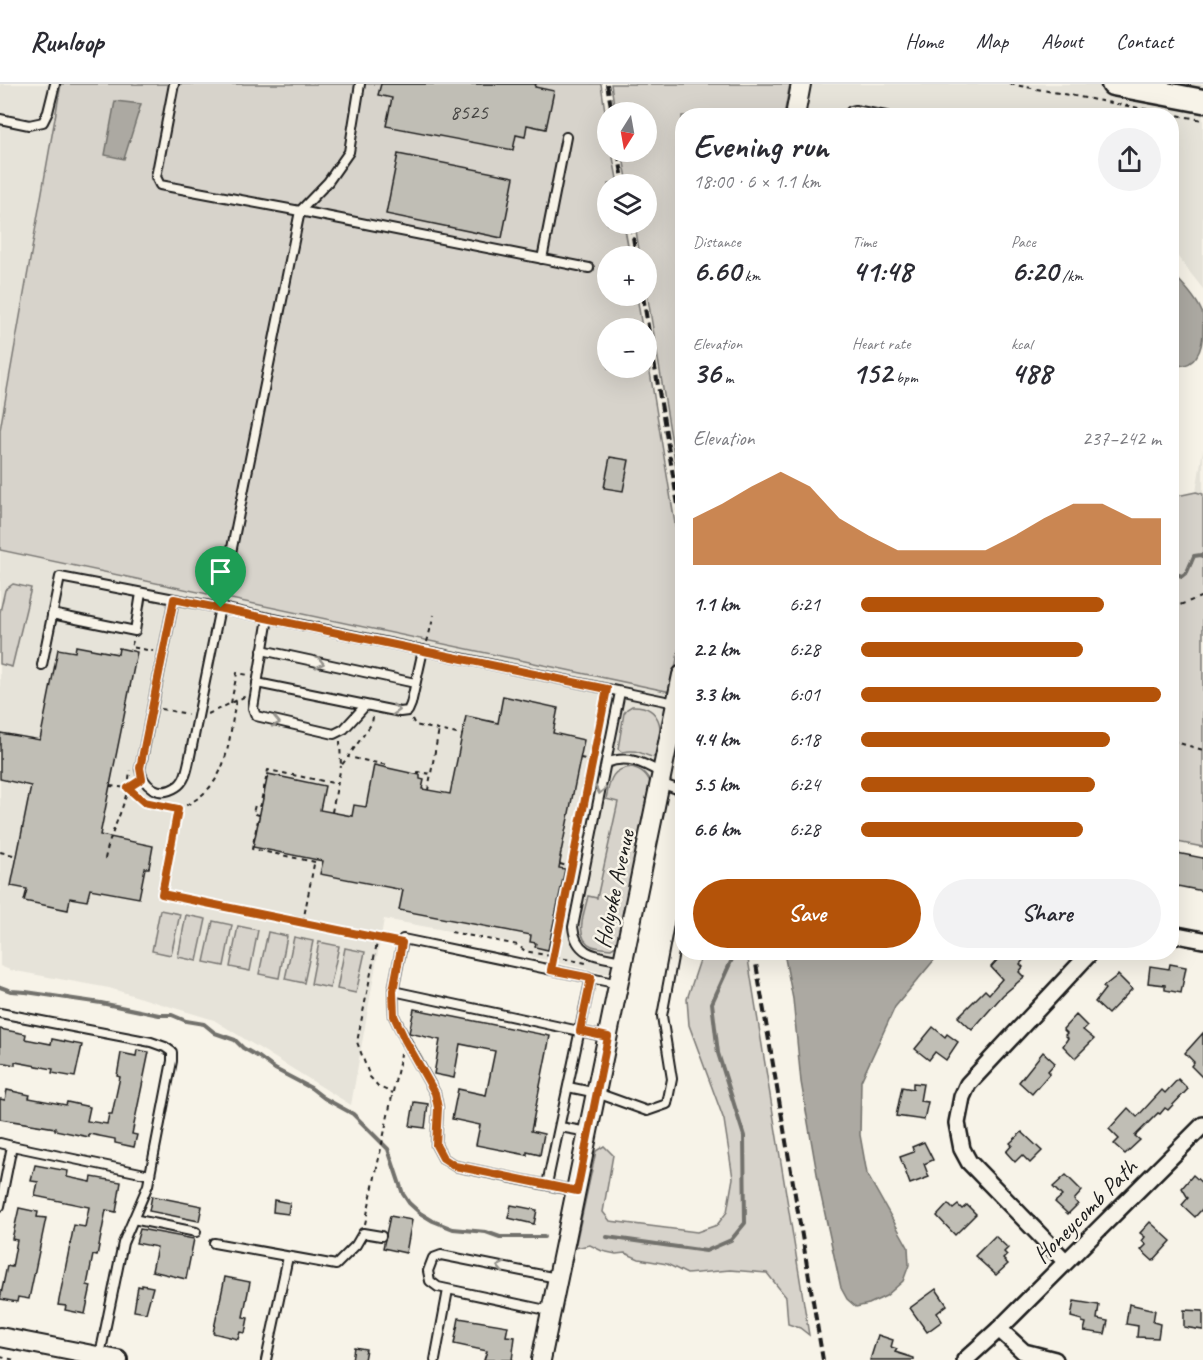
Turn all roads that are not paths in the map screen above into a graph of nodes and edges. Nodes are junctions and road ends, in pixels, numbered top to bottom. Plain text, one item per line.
1 (55, 84) edge
2 (174, 84) edge
3 (360, 84) edge
4 (801, 84) edge
5 (1113, 84) edge
6 (1203, 101) edge
7 (796, 108) edge
8 (0, 119) edge
9 (566, 137) dead end
10 (300, 211) junction
11 (542, 259) junction
12 (589, 268) dead end
13 (141, 593) junction
14 (174, 599) junction
15 (221, 608) junction
16 (52, 614) junction
17 (268, 618) junction
18 (262, 650) junction
19 (423, 650) junction
20 (42, 665) dead end
21 (257, 680) junction
22 (415, 683) junction
23 (620, 692) junction
24 (675, 704) edge
25 (366, 706) junction
26 (675, 709) edge
27 (606, 763) junction
28 (661, 779) junction
29 (675, 787) edge
30 (1179, 935) edge
31 (1203, 940) edge
32 (675, 946) edge
33 (1084, 960) edge
34 (624, 961) junction
35 (591, 978) junction
36 (619, 984) junction
37 (393, 991) junction
38 (0, 1013) edge
39 (580, 1031) junction
40 (608, 1037) junction
41 (568, 1087) junction
42 (597, 1094) junction
43 (560, 1127) junction
44 (1201, 1130) edge
45 (589, 1132) junction
46 (0, 1143) edge
47 (12, 1146) junction
48 (150, 1174) junction
49 (548, 1184) junction
50 (577, 1191) junction
51 (0, 1206) edge
52 (133, 1219) junction
53 (196, 1232) dead end
54 (381, 1236) dead end
55 (214, 1243) dead end
56 (288, 1257) junction
57 (1065, 1261) junction
58 (558, 1278) junction
59 (448, 1290) junction
60 (551, 1311) junction
61 (999, 1329) junction
62 (0, 1337) edge
63 (109, 1358) edge
64 (266, 1360) edge
65 (435, 1360) edge
66 (541, 1360) edge
67 (965, 1360) edge
68 (1055, 1360) edge

1 - 8 lane
2 - 10 lane
3 - 10 lane
4 - 7 street
5 - 6 main road
9 - 11 lane
10 - 11 lane
10 - 15 lane
11 - 12 lane
13 - 14 lane
13 - 16 lane
13 - 16 lane
14 - 15 lane
14 - 15 lane
15 - 17 lane
16 - 20 lane
17 - 18 lane
17 - 19 lane
18 - 21 lane
18 -> 22 lane
19 - 22 lane
19 - 23 lane
21 - 25 lane
21 -> 25 lane
25 -> 22 lane
23 - 24 lane
23 - 27 lane
26 - 28 street, Holyoke Avenue
27 - 28 lane
27 -> 34 lane
28 - 29 lane
28 - 34 street, Holyoke Avenue
30 - 31 street
32 - 42 lane
33 - 57 street
34 - 36 street, Holyoke Avenue
35 - 36 lane
35 - 37 lane
35 - 39 lane
36 - 40 street, Holyoke Avenue
37 - 39 lane
37 - 49 lane
38 - 48 lane
39 - 40 lane
39 - 41 lane
40 - 42 street, Holyoke Avenue
41 - 42 lane
41 - 43 lane
42 - 45 street, Holyoke Avenue
43 - 45 lane
43 - 49 lane
44 - 57 street, Honeycomb Path
45 - 50 street, Holyoke Avenue
46 - 47 lane
47 - 48 lane
47 - 51 lane
48 - 52 lane
49 - 50 lane
50 - 58 street, Holyoke Avenue
52 - 53 lane
52 - 63 lane
54 - 56 lane
55 - 56 lane
56 - 64 lane
57 - 61 street, Honeycomb Path
58 -> 59 lane
58 - 60 street, Holyoke Avenue
59 - 60 lane
59 - 65 lane
60 - 66 street, Holyoke Avenue
61 - 67 street, Honeycomb Path
61 - 68 street
62 - 63 street

